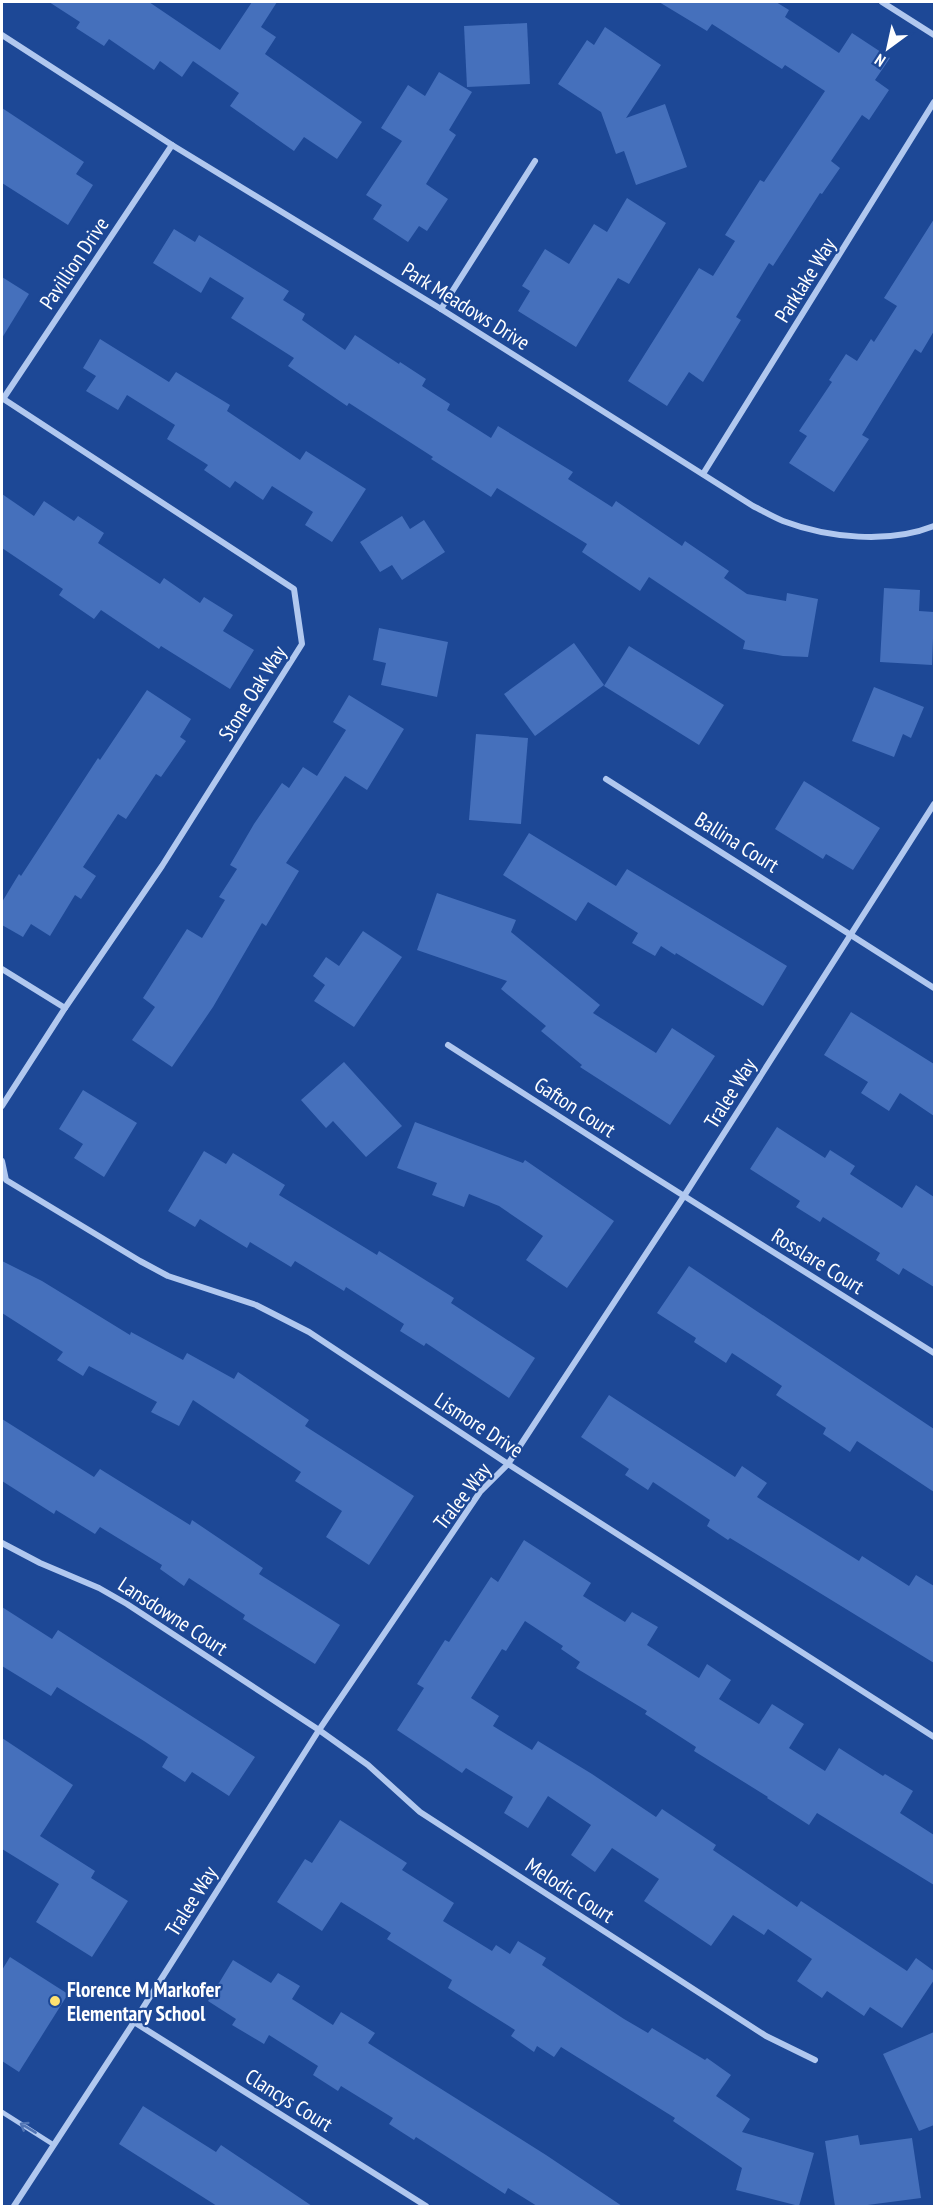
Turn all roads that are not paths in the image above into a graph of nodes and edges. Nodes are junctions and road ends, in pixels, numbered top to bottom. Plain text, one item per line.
1 (882, 2) edge
2 (2, 35) edge
3 (934, 35) edge
4 (934, 102) edge
5 (172, 145) junction
6 (535, 161) dead end
7 (441, 309) junction
8 (2, 398) edge
9 (703, 474) junction
10 (934, 526) edge
11 (606, 778) dead end
12 (934, 804) edge
13 (850, 934) junction
14 (2, 969) edge
15 (934, 988) edge
16 (65, 1008) junction
17 (448, 1045) dead end
18 (2, 1106) edge
19 (2, 1161) edge
20 (684, 1196) junction
21 (934, 1353) edge
22 (508, 1464) junction
23 (2, 1543) edge
24 (319, 1730) junction
25 (934, 1737) edge
26 (134, 2022) junction
27 (815, 2060) dead end
28 (2, 2112) edge
29 (54, 2145) junction
30 (14, 2206) edge
31 (426, 2206) edge

1 - 3 street
2 - 5 street, Park Meadows Drive
4 - 9 street, Parklake Way
5 - 7 street, Park Meadows Drive
5 - 8 street, Pavillion Drive
6 - 7 street
7 - 9 street, Park Meadows Drive
8 - 16 street, Stone Oak Way
9 - 10 street, Park Meadows Drive
11 - 13 street, Ballina Court
12 - 13 street, Tralee Way
13 - 15 street, Ballina Court
13 - 20 street, Tralee Way
14 - 16 street
16 - 18 street
17 - 20 street, Gafton Court
19 - 22 street, Lismore Drive
20 - 21 street, Rosslare Court
20 - 22 street, Tralee Way
22 - 24 street, Tralee Way
22 - 25 street, Lismore Drive
23 - 24 street, Lansdowne Court
24 - 26 street, Tralee Way
24 - 27 street, Melodic Court
26 - 29 street, Tralee Way
26 - 31 street, Clancys Court
29 -> 28 lane
29 - 30 street, Tralee Way

